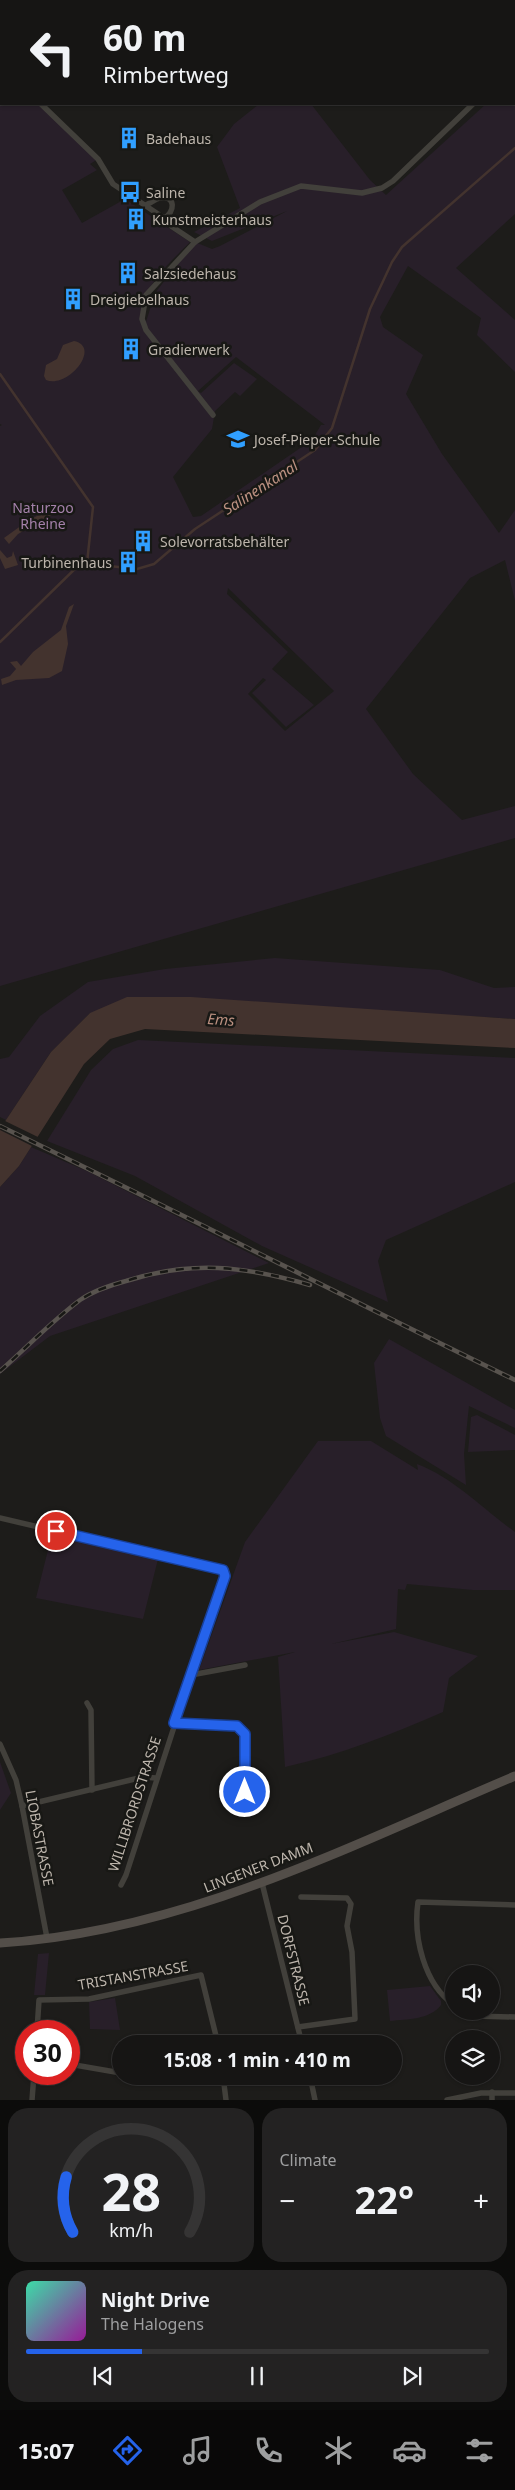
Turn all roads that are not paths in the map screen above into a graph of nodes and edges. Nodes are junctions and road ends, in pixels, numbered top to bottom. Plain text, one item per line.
1 (42, 105) edge
2 (472, 105) edge
3 (146, 205) junction
4 (164, 218) junction
5 (195, 242) junction
6 (212, 415) dead end
7 (0, 1518) edge
8 (245, 1665) dead end
9 (191, 1674) junction
10 (87, 1703) dead end
11 (174, 1723) junction
12 (0, 1744) edge
13 (515, 1776) edge
14 (156, 1778) junction
15 (92, 1790) junction
16 (22, 1806) junction
17 (245, 1811) dead end
18 (262, 1883) junction
19 (121, 1885) dead end
20 (301, 1897) dead end
21 (515, 1905) edge
22 (47, 1938) junction
23 (0, 1943) edge
24 (445, 1996) edge
25 (500, 2017) edge
26 (515, 2017) edge
27 (38, 2020) edge
28 (298, 2027) junction
29 (216, 2035) edge
30 (300, 2035) edge
31 (80, 2066) edge
32 (112, 2071) edge
33 (33, 2085) edge
34 (224, 2085) edge
35 (312, 2085) edge
36 (492, 2092) junction
37 (515, 2092) edge
38 (32, 2100) edge
39 (226, 2100) edge
40 (315, 2100) edge
41 (447, 2100) edge
42 (492, 2100) edge

1 - 3 street
2 - 5 street
3 - 4 street
3 - 4 street
4 - 5 street
5 - 6 street
7 - 9 street, WILLIBRORDSTRASSE
8 - 9 street
9 - 11 street, WILLIBRORDSTRASSE
10 - 15 street
11 - 14 street, WILLIBRORDSTRASSE
11 - 17 street
12 - 16 street, LIOBASTRASSE
13 - 18 main road, LINGENER DAMM
14 - 15 street
14 - 19 street, WILLIBRORDSTRASSE
15 - 16 street
16 - 22 street, LIOBASTRASSE
18 - 22 main road, LINGENER DAMM
18 - 28 street, DORFSTRASSE
20 - 28 street
21 - 24 street
22 - 23 main road, LINGENER DAMM
25 - 26 street
27 - 29 street, TRISTANSTRASSE
28 - 30 street, DORFSTRASSE
31 - 32 street
33 - 38 street
34 - 39 street
35 - 40 street
36 - 37 street
36 - 41 street
36 - 42 street

